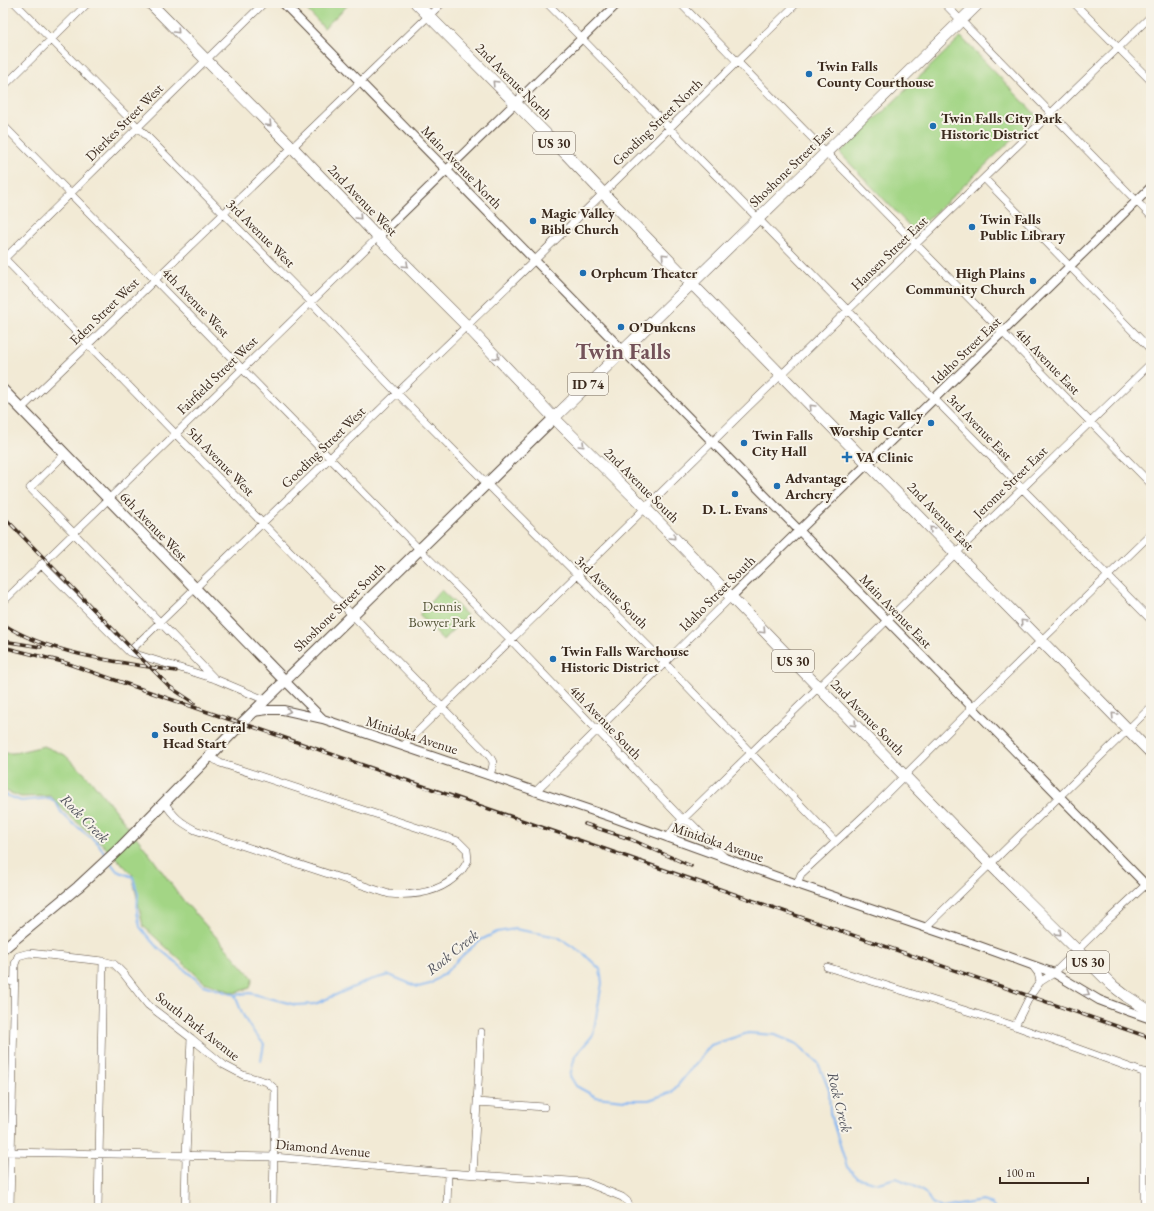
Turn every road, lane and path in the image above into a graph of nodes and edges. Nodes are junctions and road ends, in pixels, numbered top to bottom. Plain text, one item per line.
1 (15, 3) edge
2 (88, 3) edge
3 (150, 3) edge
4 (264, 3) edge
5 (283, 3) edge
6 (416, 3) edge
7 (442, 3) edge
8 (547, 3) edge
9 (618, 3) edge
10 (680, 3) edge
11 (797, 3) edge
12 (944, 3) edge
13 (979, 3) edge
14 (1074, 3) edge
15 (429, 16) junction
16 (1151, 16) edge
17 (961, 20) junction
18 (581, 38) junction
19 (51, 39) junction
20 (1118, 48) junction
21 (206, 60) junction
22 (738, 61) junction
23 (1151, 81) edge
24 (361, 83) junction
25 (3, 87) edge
26 (515, 104) junction
27 (1051, 113) junction
28 (3, 125) edge
29 (138, 126) junction
30 (669, 128) junction
31 (293, 148) junction
32 (827, 152) junction
33 (447, 170) junction
34 (984, 178) junction
35 (1151, 187) edge
36 (70, 193) junction
37 (603, 193) junction
38 (1136, 201) junction
39 (224, 214) junction
40 (1151, 216) edge
41 (758, 219) junction
42 (378, 238) junction
43 (916, 244) junction
44 (4, 258) edge
45 (535, 260) junction
46 (1070, 267) junction
47 (156, 280) junction
48 (691, 284) junction
49 (311, 302) junction
50 (848, 311) junction
51 (467, 326) junction
52 (1002, 332) junction
53 (89, 344) junction
54 (623, 350) junction
55 (1151, 350) edge
56 (1151, 363) edge
57 (243, 368) junction
58 (781, 375) junction
59 (3, 390) edge
60 (397, 393) junction
61 (934, 399) junction
62 (21, 409) junction
63 (554, 418) junction
64 (1090, 422) junction
65 (176, 434) junction
66 (713, 442) junction
67 (65, 454) junction
68 (330, 458) junction
69 (867, 463) junction
70 (487, 484) junction
71 (1151, 484) edge
72 (1022, 488) junction
73 (109, 499) junction
74 (646, 509) junction
75 (262, 523) junction
76 (798, 531) junction
77 (74, 533) junction
78 (1151, 534) edge
79 (419, 549) junction
80 (956, 553) junction
81 (42, 564) junction
82 (577, 576) junction
83 (1108, 576) junction
84 (195, 588) junction
85 (4, 598) edge
86 (731, 598) junction
87 (352, 615) junction
88 (887, 620) junction
89 (1151, 620) edge
90 (160, 622) junction
91 (511, 640) junction
92 (1041, 640) junction
93 (129, 652) junction
94 (665, 663) junction
95 (215, 679) junction
96 (285, 681) junction
97 (818, 687) junction
98 (265, 700) junction
99 (443, 707) junction
100 (1151, 707) edge
101 (972, 708) junction
102 (253, 712) junction
103 (323, 719) junction
104 (1128, 729) junction
105 (596, 731) junction
106 (404, 746) junction
107 (751, 753) junction
108 (1151, 754) edge
109 (209, 756) junction
110 (490, 775) junction
111 (904, 775) junction
112 (535, 792) junction
113 (1059, 796) junction
114 (162, 804) junction
115 (682, 820) junction
116 (668, 838) junction
117 (835, 841) junction
118 (725, 858) junction
119 (990, 864) junction
120 (797, 884) junction
121 (1149, 885) edge
122 (926, 927) junction
123 (3, 949) edge
124 (1077, 951) junction
125 (103, 961) junction
126 (1032, 965) junction
127 (828, 967) dead end
128 (1054, 973) junction
129 (3, 980) edge
130 (14, 982) junction
131 (1040, 982) junction
132 (1151, 1012) edge
133 (1151, 1019) edge
134 (1015, 1026) junction
135 (481, 1032) dead end
136 (191, 1038) junction
137 (1147, 1073) edge
138 (477, 1102) junction
139 (544, 1107) dead end
140 (3, 1152) edge
141 (11, 1153) junction
142 (98, 1154) junction
143 (186, 1156) junction
144 (274, 1157) junction
145 (448, 1173) junction
146 (473, 1174) junction
147 (10, 1208) edge
148 (98, 1208) edge
149 (185, 1208) edge
150 (273, 1208) edge
151 (447, 1208) edge
152 (630, 1208) edge
153 (1144, 1208) edge

1 - 19 street, 3rd Avenue West
2 - 19 street
3 -> 21 main road, 2nd Avenue West / US 30
4 - 21 street, Dierkes Street West
5 - 24 street, Main Avenue North
6 - 15 main road, 2nd Avenue North / US 30
7 - 15 street, Eden Street West
8 - 18 street, 3rd Avenue East
9 - 18 street, Fairfield Street West
10 - 22 street, 4th Avenue East
11 - 22 street, Gooding Street North
12 - 17 street
13 - 17 main road, Shoshone Street East
14 - 20 street
15 - 24 street, Eden Street West
26 -> 15 main road, 2nd Avenue North / US 30
16 - 20 street, Hansen Street East
17 - 27 street
17 - 32 main road, Shoshone Street East
18 - 26 street, Fairfield Street West
18 - 30 street, 3rd Avenue East
19 - 25 street
19 - 29 street, 3rd Avenue West
20 - 23 street
20 - 27 street, Hansen Street East
21 - 29 street, Dierkes Street West
21 -> 31 main road, 2nd Avenue West / US 30
22 - 30 street, Gooding Street North
22 - 32 street, 4th Avenue East
24 - 31 street, Eden Street West
24 - 33 street, Main Avenue North
26 - 33 street, Fairfield Street West
26 - 37 main road, 2nd Avenue North / US 30
27 - 34 street, Hansen Street East
27 - 38 street
28 - 36 street, 4th Avenue West
29 - 36 street, Dierkes Street West
29 - 39 street, 3rd Avenue West
30 - 37 street, Gooding Street North
30 - 41 street, 3rd Avenue East
31 - 39 street, Eden Street West
31 -> 42 main road, 2nd Avenue West / US 30
32 - 41 main road, Shoshone Street East
32 - 43 street, 4th Avenue East
33 - 42 street, Fairfield Street West
33 - 45 street, Main Avenue North
34 - 43 street, Hansen Street East
34 - 46 street
35 - 38 street, Idaho Street East
36 - 44 street, Dierkes Street West
36 - 47 street, 4th Avenue West
37 - 45 street, Gooding Street North
48 -> 37 main road, 2nd Avenue North / US 30
38 - 40 street
38 - 46 street, Idaho Street East
39 - 47 street, Eden Street West
39 - 49 street, 3rd Avenue West
41 - 48 main road, Shoshone Street East
41 - 50 street, 3rd Avenue East
42 - 49 street, Fairfield Street West
42 -> 51 main road, 2nd Avenue West / US 30
43 - 50 street, Hansen Street East
43 - 52 street, 4th Avenue East
44 - 53 street, 5th Avenue West
45 - 51 street, Gooding Street West
45 - 54 street, Main Avenue North
46 - 52 street, Idaho Street East
46 - 55 street
47 - 53 street, Eden Street West
47 - 57 street, 4th Avenue West
48 - 54 main road, Shoshone Street East / ID 74
48 - 58 main road, 2nd Avenue East / US 30
49 - 57 street, Fairfield Street West
49 - 60 street, 3rd Avenue West
50 - 58 street, Hansen Street East
50 - 61 street, 3rd Avenue East
51 - 60 street, Gooding Street West
51 -> 63 main road, 2nd Avenue West / US 30
52 - 61 street, Idaho Street East
52 - 64 street, 4th Avenue East
53 - 62 street, Eden Street West
53 - 65 street, 5th Avenue West
54 - 63 main road, Shoshone Street South / ID 74
54 - 66 street, Main Avenue East
56 - 64 street, Jerome Street East
57 - 65 street, Fairfield Street West
57 - 68 street, 4th Avenue West
58 - 66 street, Hansen Street East
69 -> 58 main road, 2nd Avenue East / US 30
59 - 62 main road, 6th Avenue West
60 - 68 street, Gooding Street West
60 - 70 street, 3rd Avenue West
61 - 69 street, Idaho Street East
61 - 72 street, 3rd Avenue East
62 - 67 main road, 6th Avenue West
63 - 70 main road, Shoshone Street South / ID 74
63 -> 74 main road, 2nd Avenue South / US 30
64 - 71 street, 4th Avenue East
64 - 72 street, Jerome Street East
65 - 73 street, Fairfield Street West
65 - 75 street, 5th Avenue West
66 - 74 street, Hansen Street East
66 - 76 street, Main Avenue East
67 - 73 main road, 6th Avenue West
67 - 77 street
68 - 75 street, Gooding Street West
68 - 79 street, 4th Avenue West
69 - 76 street, Idaho Street East
80 -> 69 main road, 2nd Avenue East / US 30
70 - 79 main road, Shoshone Street South / ID 74
70 - 82 street, 3rd Avenue South
72 - 80 street, Jerome Street East
72 - 83 street, 3rd Avenue East
73 - 77 street, Fairfield Street West
73 - 84 main road, 6th Avenue West
74 - 82 street, Hansen Street East
74 -> 86 main road, 2nd Avenue South / US 30
75 - 84 street, Gooding Street West
75 - 87 street, 5th Avenue West
76 - 86 street, Idaho Street South
76 - 88 street, Main Avenue East
77 - 81 street, Fairfield Street West
77 - 90 street
78 - 83 street
79 - 87 main road, Shoshone Street South / ID 74
79 - 91 street, 4th Avenue South
80 - 88 street, Jerome Street East
92 -> 80 main road, 2nd Avenue East / US 30
81 - 85 street, Fairfield Street West
81 - 93 street
82 - 91 street, Hansen Street East
82 - 94 street, 3rd Avenue South
83 - 89 street, 3rd Avenue East
83 - 92 street
84 - 90 street, Gooding Street West
84 - 96 main road, 6th Avenue West
86 - 94 street, Idaho Street South
86 -> 97 main road, 2nd Avenue South / US 30
87 - 96 main road, Shoshone Street South / ID 74
87 - 99 street, 5th Avenue West
88 - 97 street, Jerome Street East
88 - 101 street, Main Avenue East
90 - 93 street, Gooding Street West
90 - 95 street
91 - 99 street, Hansen Street East
91 - 105 street, 4th Avenue South
92 - 101 street
104 -> 92 main road, 2nd Avenue East / US 30
93 - 95 street
94 - 105 street, Idaho Street South
94 - 107 street, 3rd Avenue South
95 - 98 street
96 - 98 main road, Shoshone Street South / ID 74
96 - 103 street, Minidoka Avenue
97 - 107 street, Jerome Street East
97 -> 111 main road, 2nd Avenue South / US 30
98 - 102 main road, Shoshone Street South / ID 74
99 - 106 street, Hansen Street East
99 - 110 street, 5th Avenue West
100 - 104 street
101 - 111 street
101 - 113 street, Main Avenue East
102 -> 103 street
102 - 109 main road, Shoshone Street South / ID 74
103 - 106 street, Minidoka Avenue
104 - 108 main road, 2nd Avenue East / US 30
104 - 113 street
105 - 112 street, Idaho Street South
105 - 115 street, 4th Avenue South
106 - 110 street, Minidoka Avenue
107 - 115 street, Jerome Street East
107 - 117 street, 3rd Avenue South
109 - 114 main road, Shoshone Street South / ID 74
109 - 114 street
110 - 112 street, Minidoka Avenue
111 - 117 street
111 - 119 main road, 2nd Avenue South / US 30
112 - 116 street, Minidoka Avenue
113 - 119 street
113 - 121 street, Main Avenue East
114 - 123 main road, Shoshone Street South / ID 74
115 - 116 street, Jerome Street East
115 - 118 street, 4th Avenue South
116 - 118 street, Minidoka Avenue
117 - 120 street
118 - 120 street, Minidoka Avenue
119 - 122 street
119 -> 124 main road, 2nd Avenue South / US 30
120 - 122 street, Minidoka Avenue
121 - 124 street
122 - 126 street, Minidoka Avenue
124 - 128 street
124 - 132 main road, 2nd Avenue South / US 30
125 - 130 street, South Park Avenue
125 - 136 street, South Park Avenue
125 - 142 street
126 - 128 street, Minidoka Avenue
126 - 131 street
127 - 134 street
128 - 131 street
128 -> 133 street, Minidoka Avenue
129 - 130 street
130 - 141 street
131 - 134 street
134 - 137 street
135 - 138 street
136 - 143 street
136 - 144 street, South Park Avenue
137 - 153 street
138 - 139 street
138 - 146 street
140 - 141 street, Diamond Avenue
141 - 142 street, Diamond Avenue
141 - 147 street
142 - 143 street, Diamond Avenue
142 - 148 street
143 - 144 street, Diamond Avenue
143 - 149 street
144 - 145 street, Diamond Avenue
144 - 150 street
145 - 146 street, Diamond Avenue
145 - 151 street
146 - 152 street, Diamond Avenue

